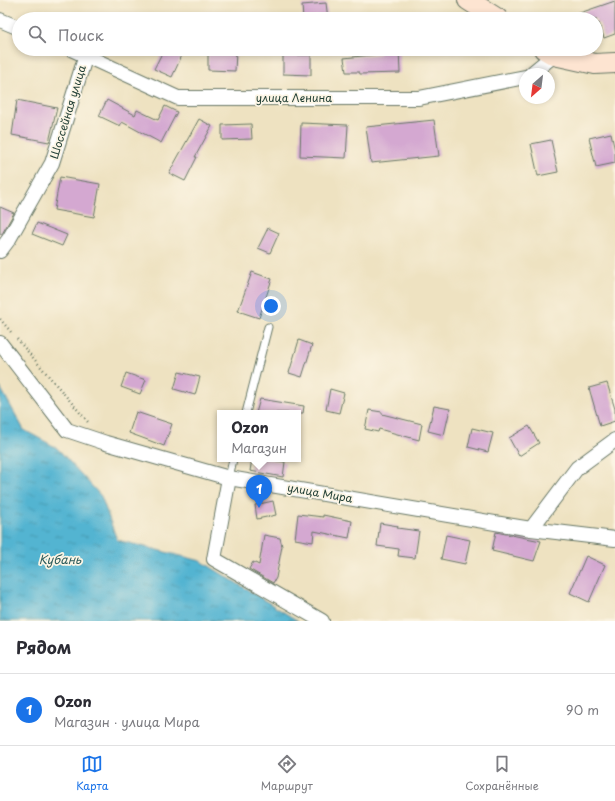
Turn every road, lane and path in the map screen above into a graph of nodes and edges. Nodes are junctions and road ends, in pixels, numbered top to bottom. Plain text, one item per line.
1 (468, 0) edge
2 (487, 12) edge
3 (0, 20) edge
4 (12, 25) edge
5 (86, 56) edge
6 (88, 56) edge
7 (546, 56) edge
8 (564, 56) edge
9 (615, 63) edge
10 (536, 68) edge
11 (519, 78) edge
12 (0, 251) edge
13 (0, 319) edge
14 (268, 327) dead end
15 (0, 343) edge
16 (247, 410) edge
17 (615, 440) edge
18 (106, 443) junction
19 (233, 462) edge
20 (229, 478) junction
21 (531, 529) junction
22 (615, 539) edge
23 (322, 621) edge

1 - 2 street
3 - 4 street
5 - 12 street, Шоссейная улица
6 - 11 street, улица Ленина
7 - 10 street
8 - 9 street
13 - 18 path
14 - 16 lane
15 - 18 street, улица Мира
17 - 21 street
18 - 20 street, улица Мира
19 - 20 lane
20 - 21 street, улица Мира
20 - 23 street
21 - 22 street, улица Мира

